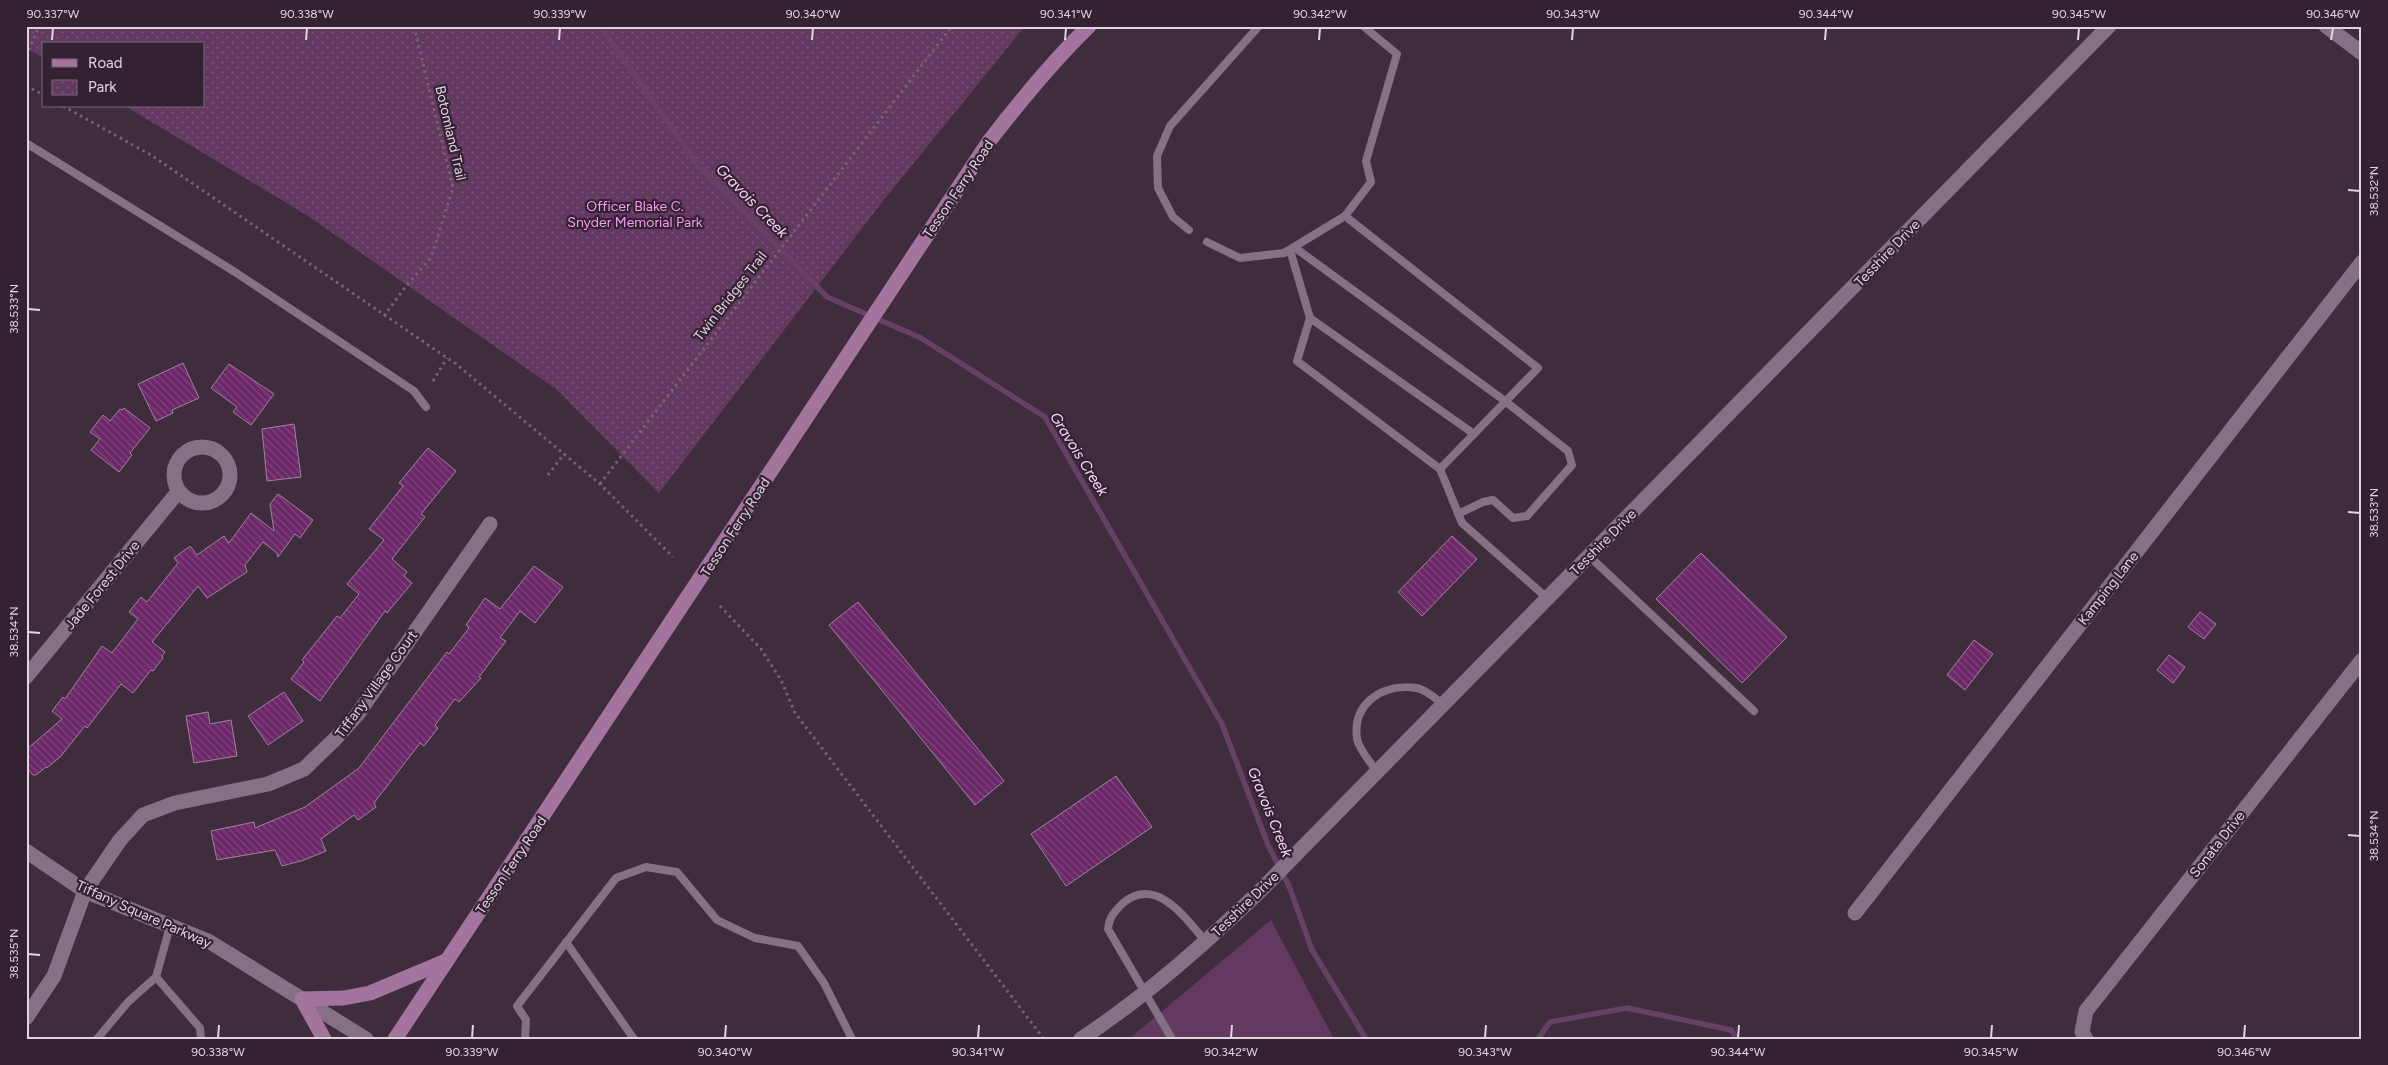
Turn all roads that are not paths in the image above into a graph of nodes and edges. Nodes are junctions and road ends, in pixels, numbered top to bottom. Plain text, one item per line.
1 (1089, 26) edge
2 (1259, 26) edge
3 (1363, 26) edge
4 (2110, 26) edge
5 (2326, 26) edge
6 (2362, 53) edge
7 (26, 143) edge
8 (1345, 216) junction
9 (1190, 230) dead end
10 (1207, 242) dead end
11 (1289, 250) junction
12 (2362, 262) edge
13 (1310, 318) junction
14 (1505, 401) junction
15 (426, 407) dead end
16 (1474, 434) junction
17 (1440, 469) junction
18 (178, 492) dead end
19 (1458, 514) junction
20 (490, 524) dead end
21 (1590, 556) junction
22 (1547, 598) junction
23 (2362, 660) edge
24 (26, 677) edge
25 (1443, 704) junction
26 (1754, 710) dead end
27 (1377, 772) junction
28 (26, 851) edge
29 (85, 891) junction
30 (1854, 913) dead end
31 (170, 926) junction
32 (566, 942) junction
33 (1206, 942) junction
34 (446, 961) junction
35 (156, 977) junction
36 (1145, 993) junction
37 (302, 1000) junction
38 (26, 1018) edge
39 (2084, 1035) edge
40 (97, 1039) edge
41 (201, 1039) edge
42 (324, 1039) edge
43 (366, 1039) edge
44 (395, 1039) edge
45 (525, 1039) edge
46 (634, 1039) edge
47 (852, 1039) edge
48 (1081, 1039) edge
49 (1172, 1039) edge

1 - 34 main road, Tesson Ferry Road
2 - 9 lane
3 - 8 lane
4 - 21 street, Tesshire Drive
5 - 6 street
7 - 15 lane
8 - 11 lane
8 - 14 lane
10 - 11 lane
11 - 13 lane
11 - 14 lane
12 - 30 street, Kamping Lane
13 - 16 lane
13 - 17 lane
14 - 16 lane
14 - 19 lane
16 - 17 lane
17 - 19 lane
18 - 24 street, Jade Forest Drive
19 - 22 lane
20 - 29 street, Tiffany Village Court
21 - 22 street, Tesshire Drive
21 - 26 lane
22 - 25 street, Tesshire Drive
23 - 39 street, Sonata Drive
25 - 27 street, Tesshire Drive
25 - 27 lane
27 - 33 street, Tesshire Drive
28 - 29 street, Tiffany Square Parkway
29 - 31 street, Tiffany Square Parkway
29 - 38 street, Tiffany Village Court
31 - 35 lane
31 - 37 street, Tiffany Square Parkway
32 - 45 lane
32 - 46 lane
32 - 47 lane
33 - 36 street, Tesshire Drive
33 - 36 lane
34 - 37 main road
34 - 44 main road, Tesson Ferry Road
35 - 40 lane
35 - 41 lane
36 - 48 street, Tesshire Drive
36 - 49 lane
37 - 42 main road
37 - 43 street, Tiffany Square Parkway

